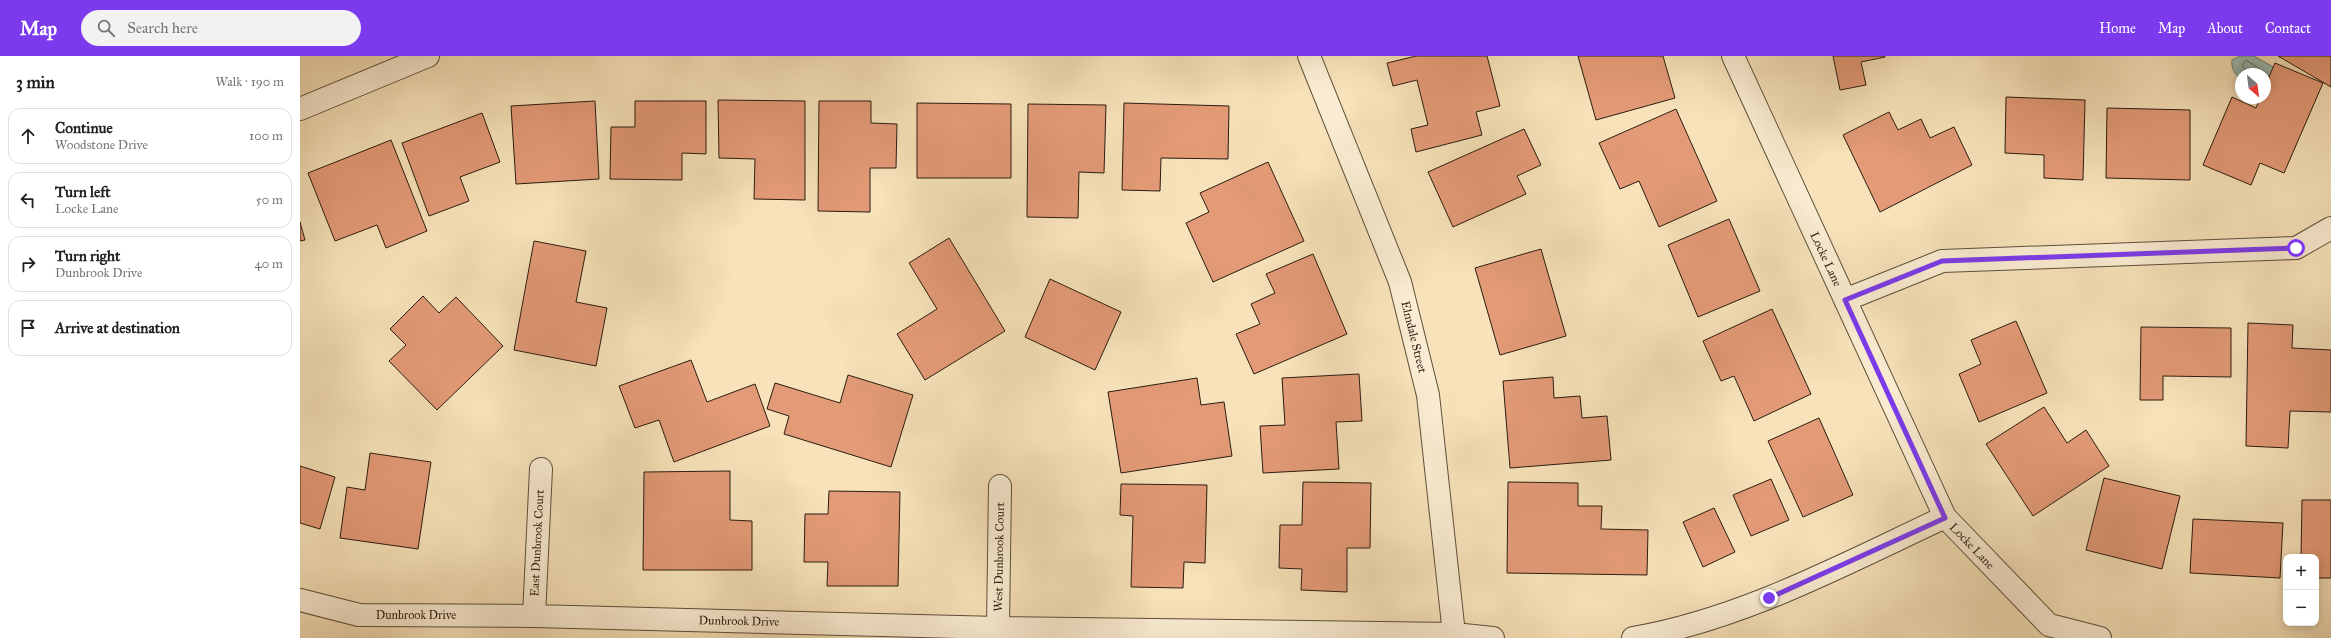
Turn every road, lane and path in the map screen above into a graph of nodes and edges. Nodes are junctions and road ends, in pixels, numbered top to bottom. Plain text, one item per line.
1 (428, 56) edge
2 (1309, 56) edge
3 (1733, 56) edge
4 (300, 109) edge
5 (2331, 228) edge
6 (1845, 300) junction
7 (541, 469) dead end
8 (1000, 486) dead end
9 (1945, 518) junction
10 (300, 600) edge
11 (534, 616) junction
12 (998, 628) junction
13 (1454, 634) junction
14 (1493, 638) edge
15 (1634, 638) edge
16 (2100, 638) edge

1 - 4 street
2 - 13 street, Elmdale Street
3 - 6 street, Locke Lane
5 - 6 street
6 - 9 street, Locke Lane
7 - 11 street, East Dunbrook Court
8 - 12 street, West Dunbrook Court
9 - 15 street
9 - 16 street, Locke Lane
10 - 11 street, Dunbrook Drive
11 - 12 street, Dunbrook Drive
12 - 13 street, Dunbrook Drive
13 - 14 street, Dunbrook Drive

